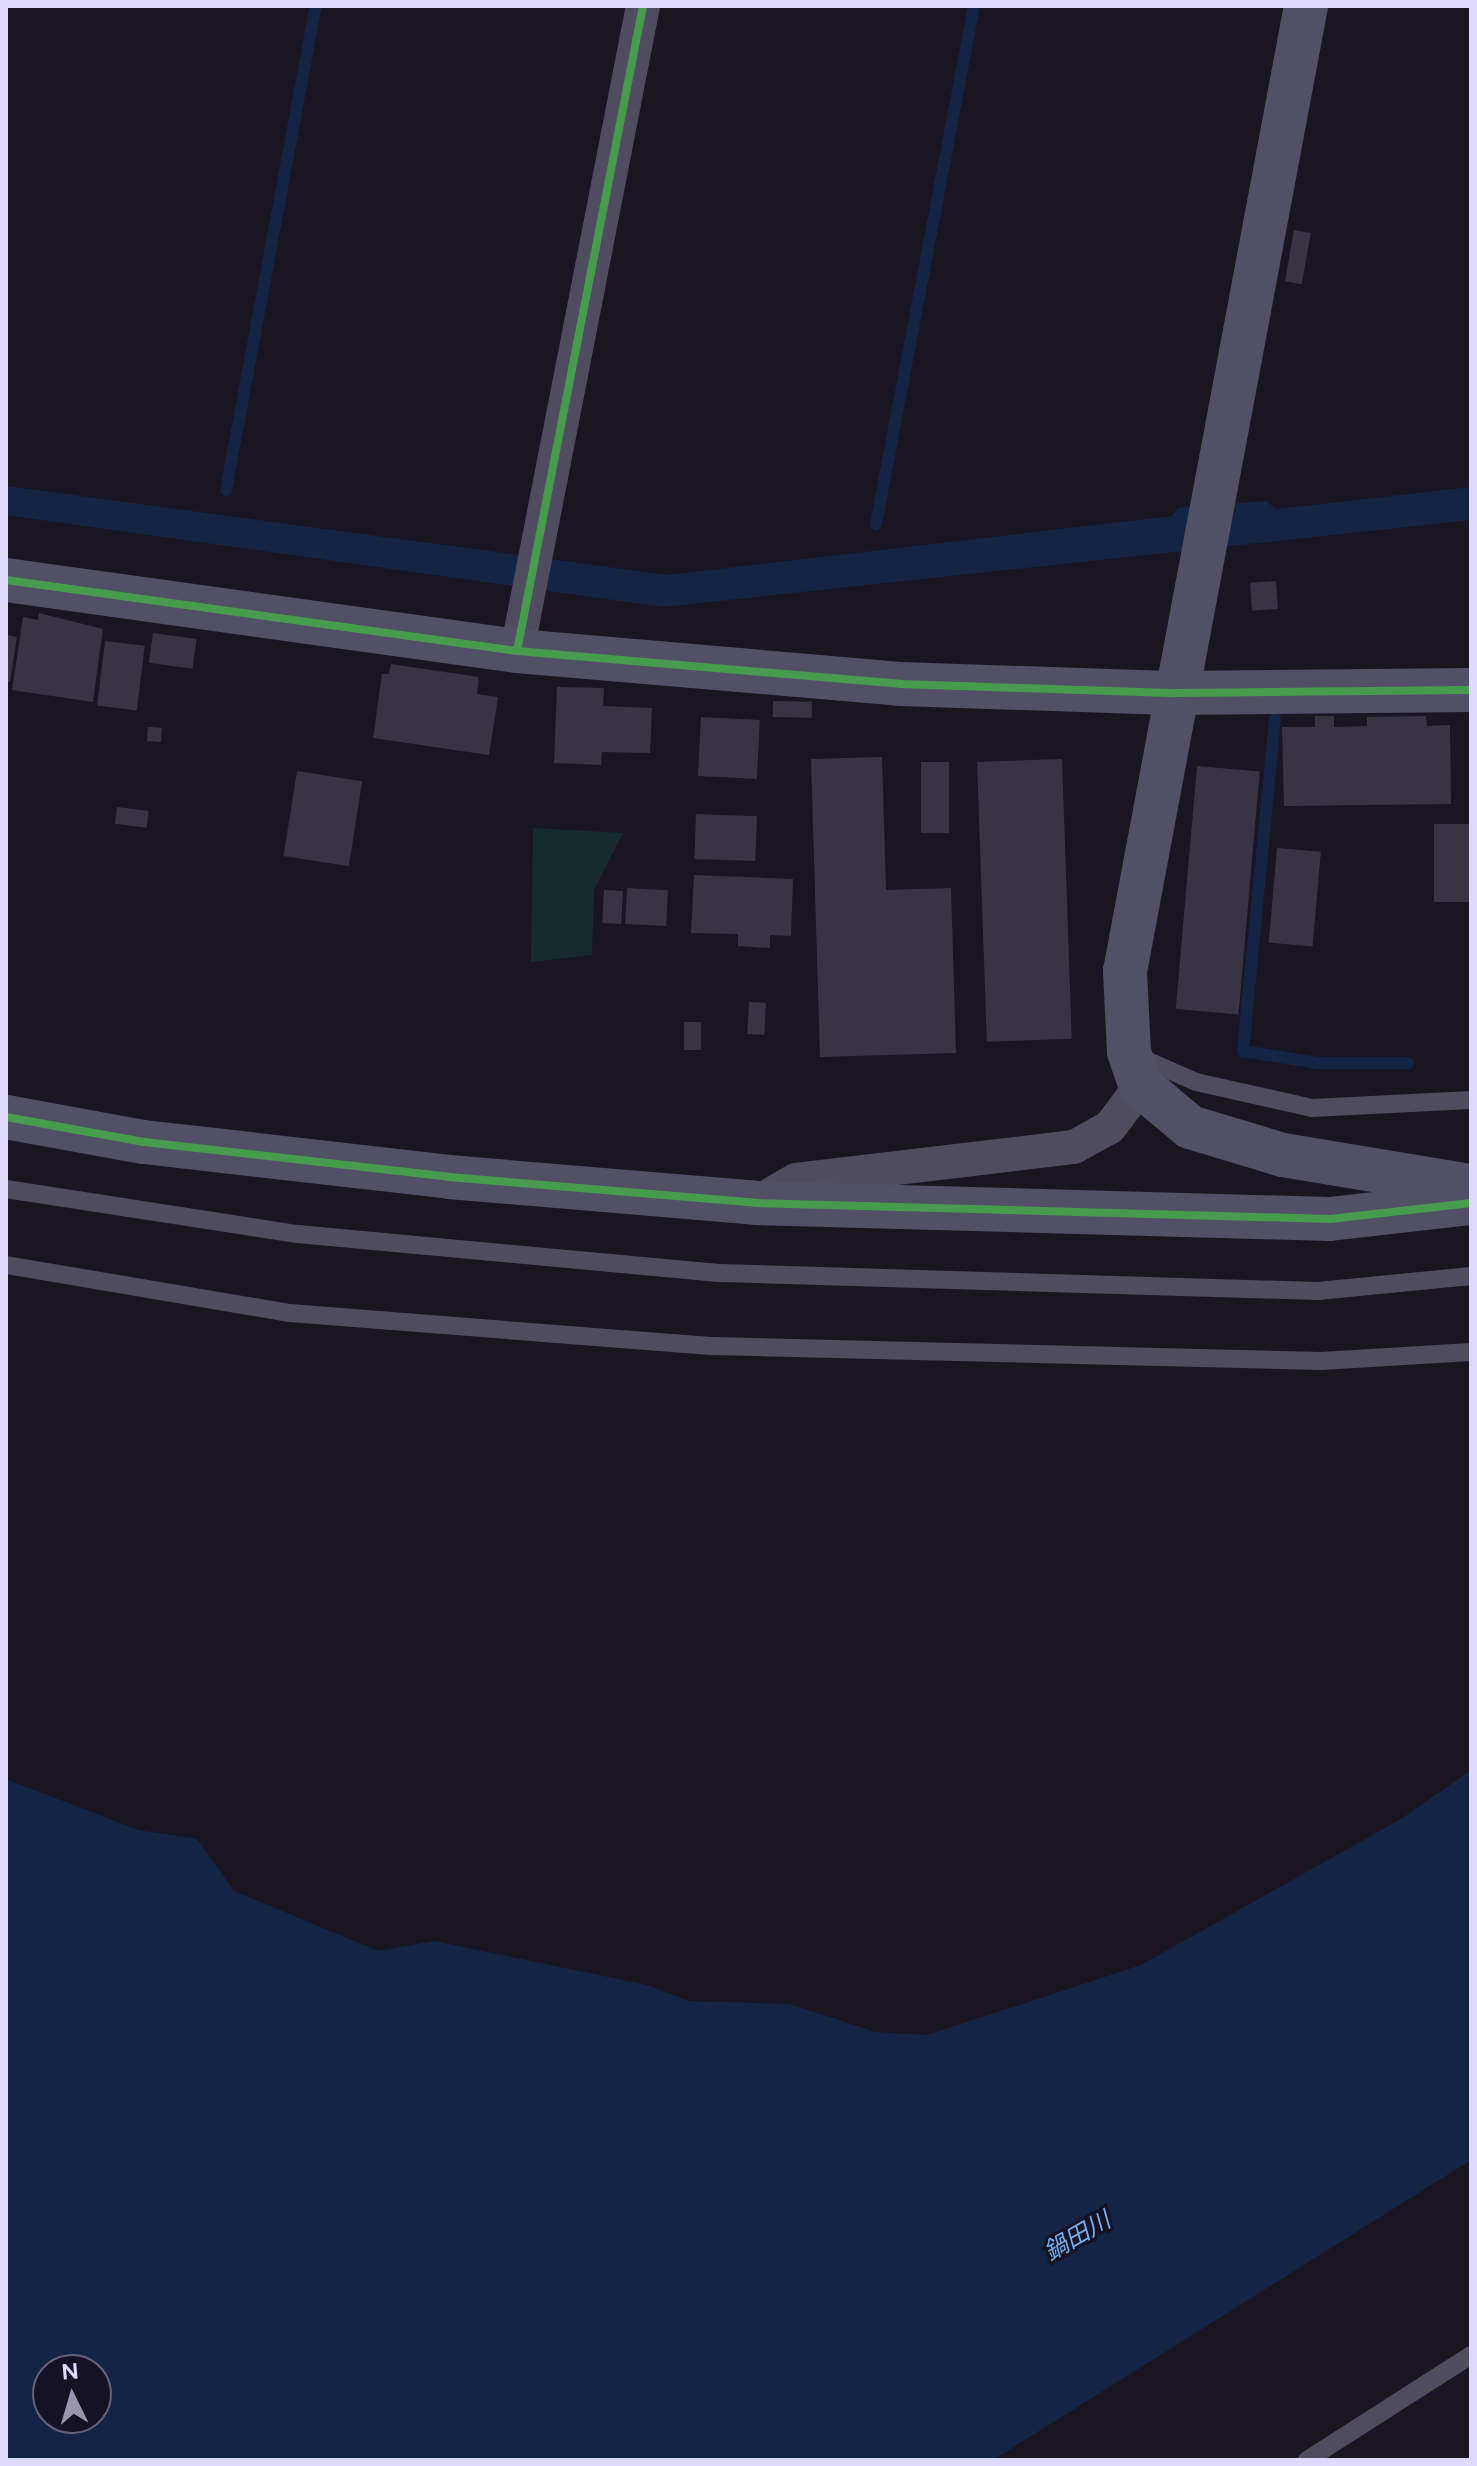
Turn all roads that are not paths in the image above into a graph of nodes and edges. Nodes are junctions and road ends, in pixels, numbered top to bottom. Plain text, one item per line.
1 (643, 6) edge
2 (1306, 6) edge
3 (6, 580) edge
4 (517, 651) junction
5 (1471, 690) edge
6 (1176, 693) junction
7 (1135, 1069) junction
8 (1471, 1100) edge
9 (6, 1117) edge
10 (1471, 1186) edge
11 (6, 1189) edge
12 (756, 1203) junction
13 (1471, 1203) edge
14 (6, 1265) edge
15 (1471, 1276) edge
16 (1471, 1352) edge
17 (1471, 2355) edge
18 (1307, 2460) edge

1 - 4 street
2 - 6 street
3 - 4 street
4 - 6 street
5 - 6 street
6 - 7 street
7 - 8 lane
7 - 10 street
7 - 12 street
9 - 12 street
11 - 15 lane
12 - 13 street
14 - 16 lane
17 - 18 lane

